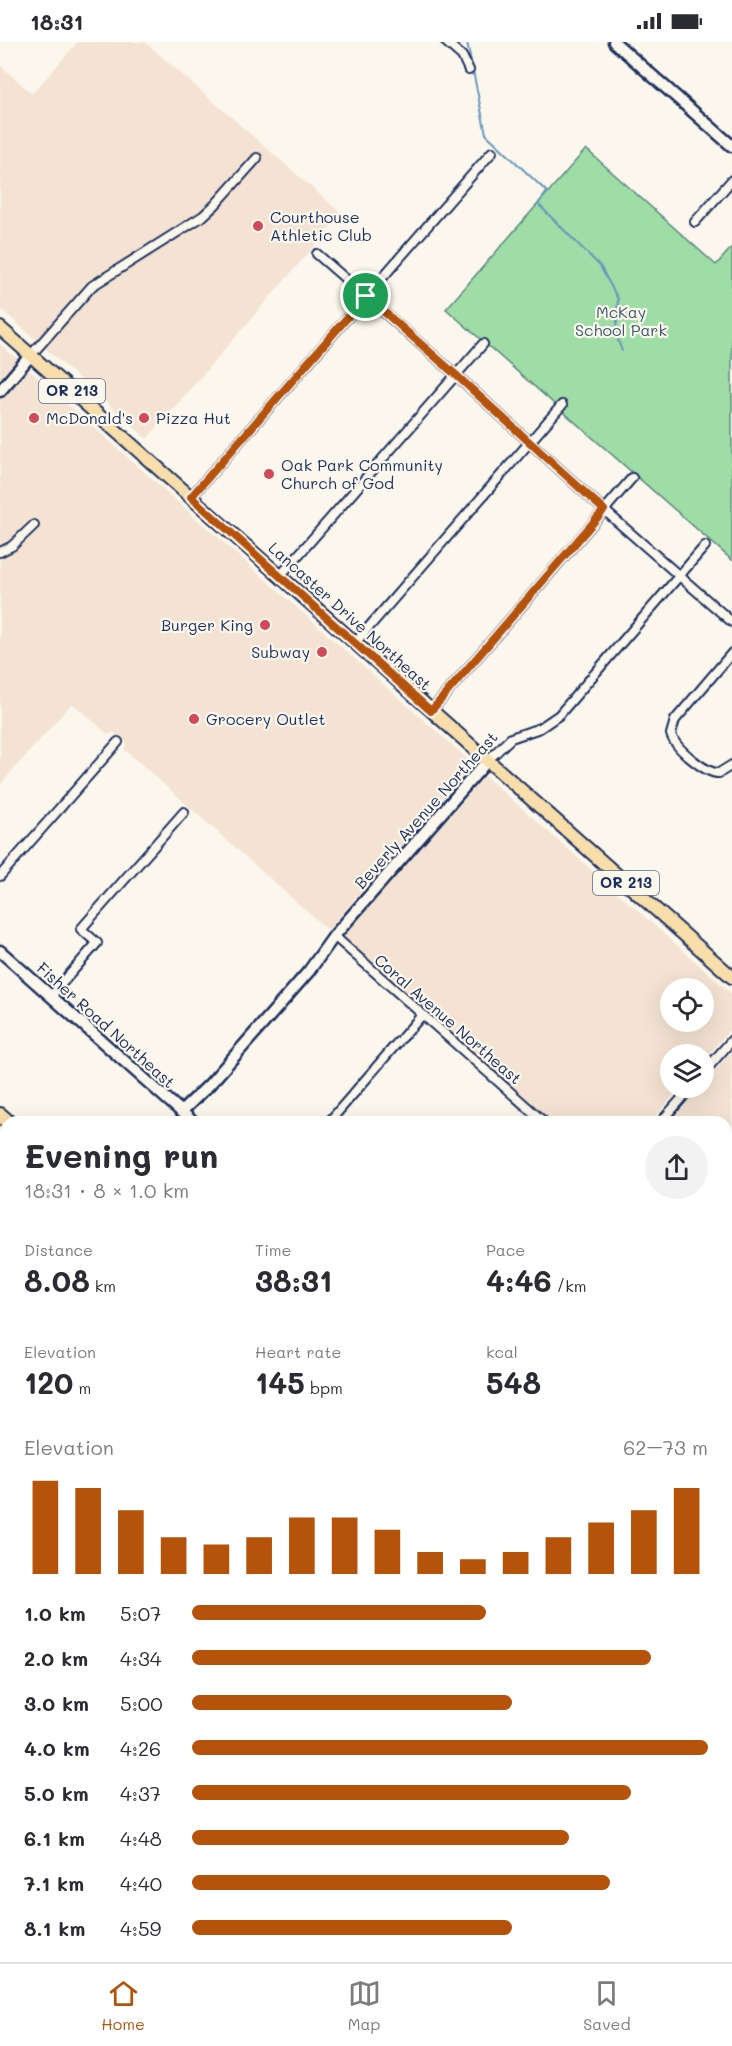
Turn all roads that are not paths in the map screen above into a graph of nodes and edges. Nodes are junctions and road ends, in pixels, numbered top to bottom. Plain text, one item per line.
1 (446, 42) edge
2 (614, 42) edge
3 (469, 70) dead end
4 (732, 146) edge
5 (492, 152) dead end
6 (257, 158) dead end
7 (732, 180) edge
8 (695, 222) dead end
9 (317, 254) dead end
10 (366, 296) junction
11 (0, 328) edge
12 (483, 344) dead end
13 (31, 355) junction
14 (456, 375) junction
15 (0, 390) edge
16 (562, 405) dead end
17 (530, 442) junction
18 (632, 478) dead end
19 (191, 497) junction
20 (604, 510) junction
21 (34, 525) dead end
22 (705, 546) dead end
23 (0, 552) edge
24 (679, 575) junction
25 (280, 576) junction
26 (732, 622) edge
27 (355, 643) junction
28 (732, 653) edge
29 (431, 711) junction
30 (118, 742) dead end
31 (488, 760) junction
32 (732, 765) edge
33 (184, 812) dead end
34 (0, 876) edge
35 (334, 936) junction
36 (0, 951) edge
37 (732, 977) edge
38 (51, 996) junction
39 (422, 1015) junction
40 (732, 1040) edge
41 (714, 1061) edge
42 (682, 1098) edge
43 (181, 1112) junction
44 (186, 1116) edge
45 (334, 1116) edge
46 (537, 1116) edge
47 (666, 1116) edge

1 - 3 street
2 - 4 street
5 - 10 street
6 - 13 street
7 - 8 street
9 - 10 street
10 - 14 street
10 - 19 street
11 - 13 main road, Lancaster Drive Northeast / OR 213
12 - 14 street
13 - 15 street
13 - 19 main road, Lancaster Drive Northeast / OR 213
14 - 17 street
14 - 25 street
16 - 17 street
17 - 20 street
17 - 27 street
18 - 20 street
19 - 25 main road, Lancaster Drive Northeast / OR 213
20 - 24 street
20 - 29 street
21 - 23 street
22 - 24 street, Beverly Avenue Northeast
24 - 26 street
24 - 31 street, Beverly Avenue Northeast
25 - 27 main road, Lancaster Drive Northeast / OR 213
27 - 29 main road, Lancaster Drive Northeast / OR 213
28 - 32 street
29 - 31 main road, Lancaster Drive Northeast / OR 213
30 - 34 street
31 - 35 street, Beverly Avenue Northeast
31 - 37 main road, Lancaster Drive Northeast / OR 213
33 - 38 street
35 - 39 street, Coral Avenue Northeast
35 - 43 street, Beverly Avenue Northeast
36 - 38 street, Fisher Road Northeast
38 - 43 street, Fisher Road Northeast
39 - 45 street
39 - 46 street, Coral Avenue Northeast
40 - 41 street
42 - 47 street
43 - 44 street, Fisher Road Northeast

